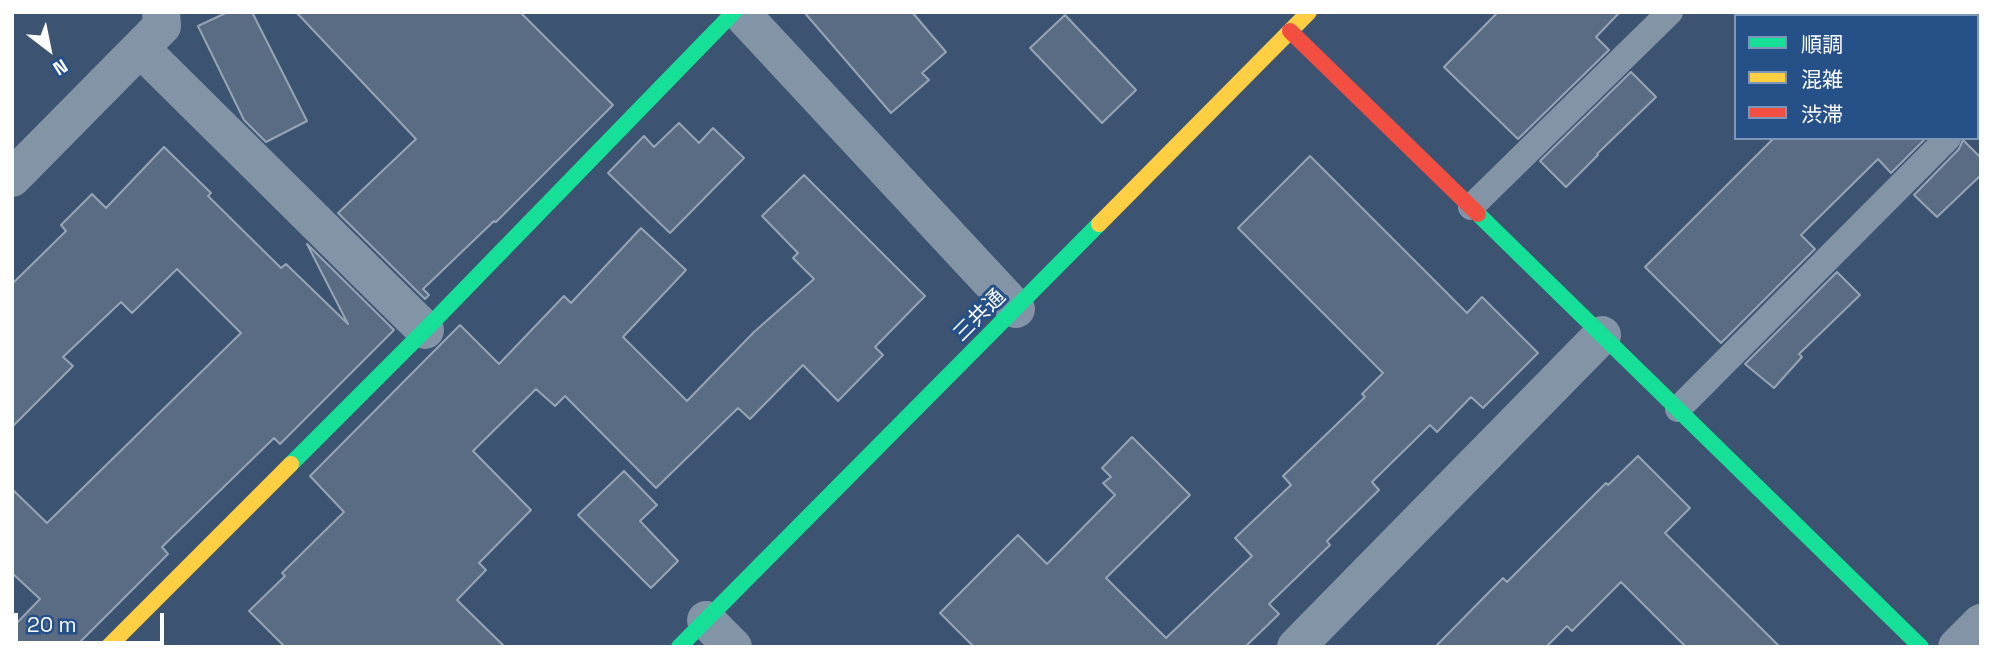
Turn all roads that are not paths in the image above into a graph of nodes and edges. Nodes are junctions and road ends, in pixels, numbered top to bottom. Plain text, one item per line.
1 (161, 12) edge
2 (734, 12) edge
3 (740, 12) edge
4 (1309, 12) edge
5 (1670, 12) edge
6 (1290, 31) junction
7 (141, 48) junction
8 (1946, 140) edge
9 (12, 178) edge
10 (1471, 207) junction
11 (1016, 309) junction
12 (425, 330) junction
13 (1602, 335) junction
14 (1678, 409) junction
15 (706, 620) junction
16 (1981, 623) edge
17 (108, 647) edge
18 (679, 647) edge
19 (733, 647) edge
20 (1296, 647) edge
21 (1921, 647) edge
22 (1957, 647) edge

1 - 7 street
2 - 12 street
3 - 11 street
4 - 6 street, 三共通
5 - 10 lane
6 - 10 street
6 - 11 street, 三共通
7 - 9 street
7 - 12 street
8 - 14 lane
10 - 13 street
11 - 15 street, 三共通
12 - 17 street
13 - 14 street
13 - 20 street
14 - 21 street
15 - 18 street, 三共通
15 - 19 street
16 - 22 street

